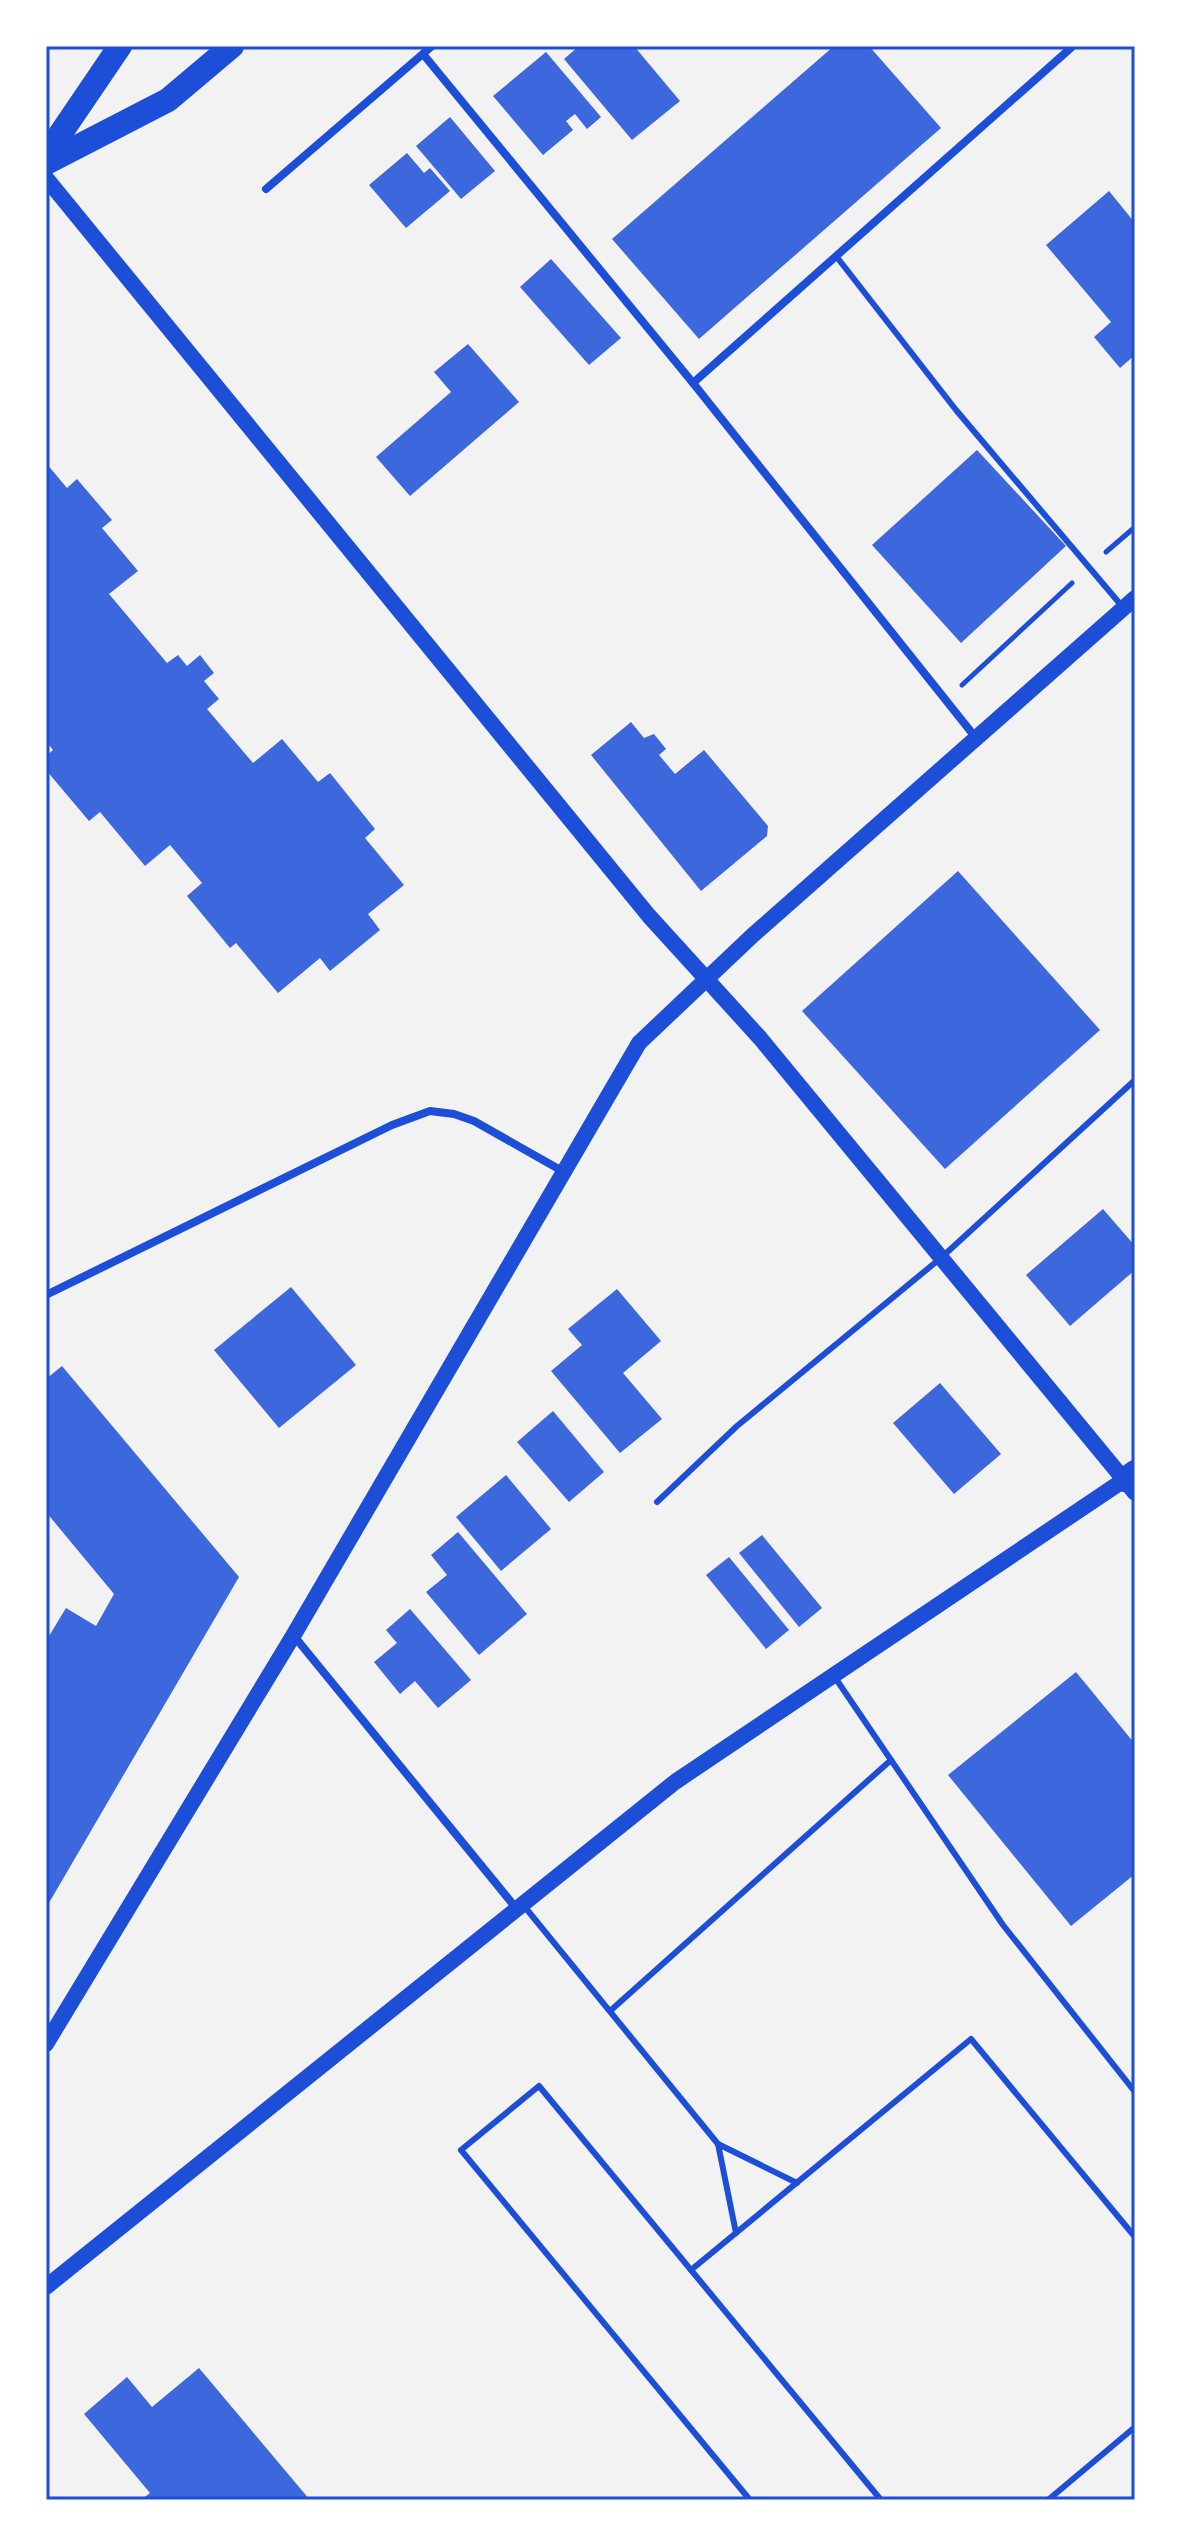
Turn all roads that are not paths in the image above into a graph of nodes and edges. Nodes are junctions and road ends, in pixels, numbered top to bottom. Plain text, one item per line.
1 (120, 46) edge
2 (232, 46) edge
3 (432, 46) edge
4 (1073, 46) edge
5 (423, 54) junction
6 (46, 155) edge
7 (46, 163) edge
8 (46, 178) edge
9 (266, 189) dead end
10 (836, 256) junction
11 (693, 383) junction
12 (1129, 603) edge
13 (976, 738) junction
14 (706, 980) junction
15 (1135, 1080) edge
16 (565, 1172) junction
17 (942, 1257) junction
18 (46, 1295) edge
19 (1131, 1482) edge
20 (657, 1502) dead end
21 (293, 1636) junction
22 (834, 1676) junction
23 (891, 1760) junction
24 (519, 1906) junction
25 (610, 2011) junction
26 (46, 2044) edge
27 (1135, 2092) edge
28 (718, 2144) junction
29 (797, 2183) junction
30 (736, 2233) junction
31 (1135, 2237) edge
32 (691, 2270) junction
33 (46, 2287) edge
34 (1135, 2427) edge
35 (750, 2500) edge
36 (881, 2500) edge
37 (1048, 2500) edge

1 - 6 highway
2 - 7 highway
3 - 5 street
4 - 10 street
5 - 9 street
5 - 11 street
8 - 14 main road
10 - 11 street
10 - 12 lane
11 - 13 street
12 - 13 main road
13 - 14 main road
14 - 16 main road
14 - 17 main road
15 - 17 lane
16 - 18 street
16 - 21 main road
17 - 19 main road
17 - 20 lane
19 - 22 main road
21 - 24 street
21 - 26 main road
22 - 23 lane
22 - 24 main road
23 - 25 lane
23 - 27 lane
24 - 25 lane
24 - 33 main road
25 - 28 lane
28 - 29 lane
28 - 30 lane
29 - 30 lane
29 - 31 lane
30 - 32 lane
32 - 35 lane
32 - 36 lane
34 - 37 lane

